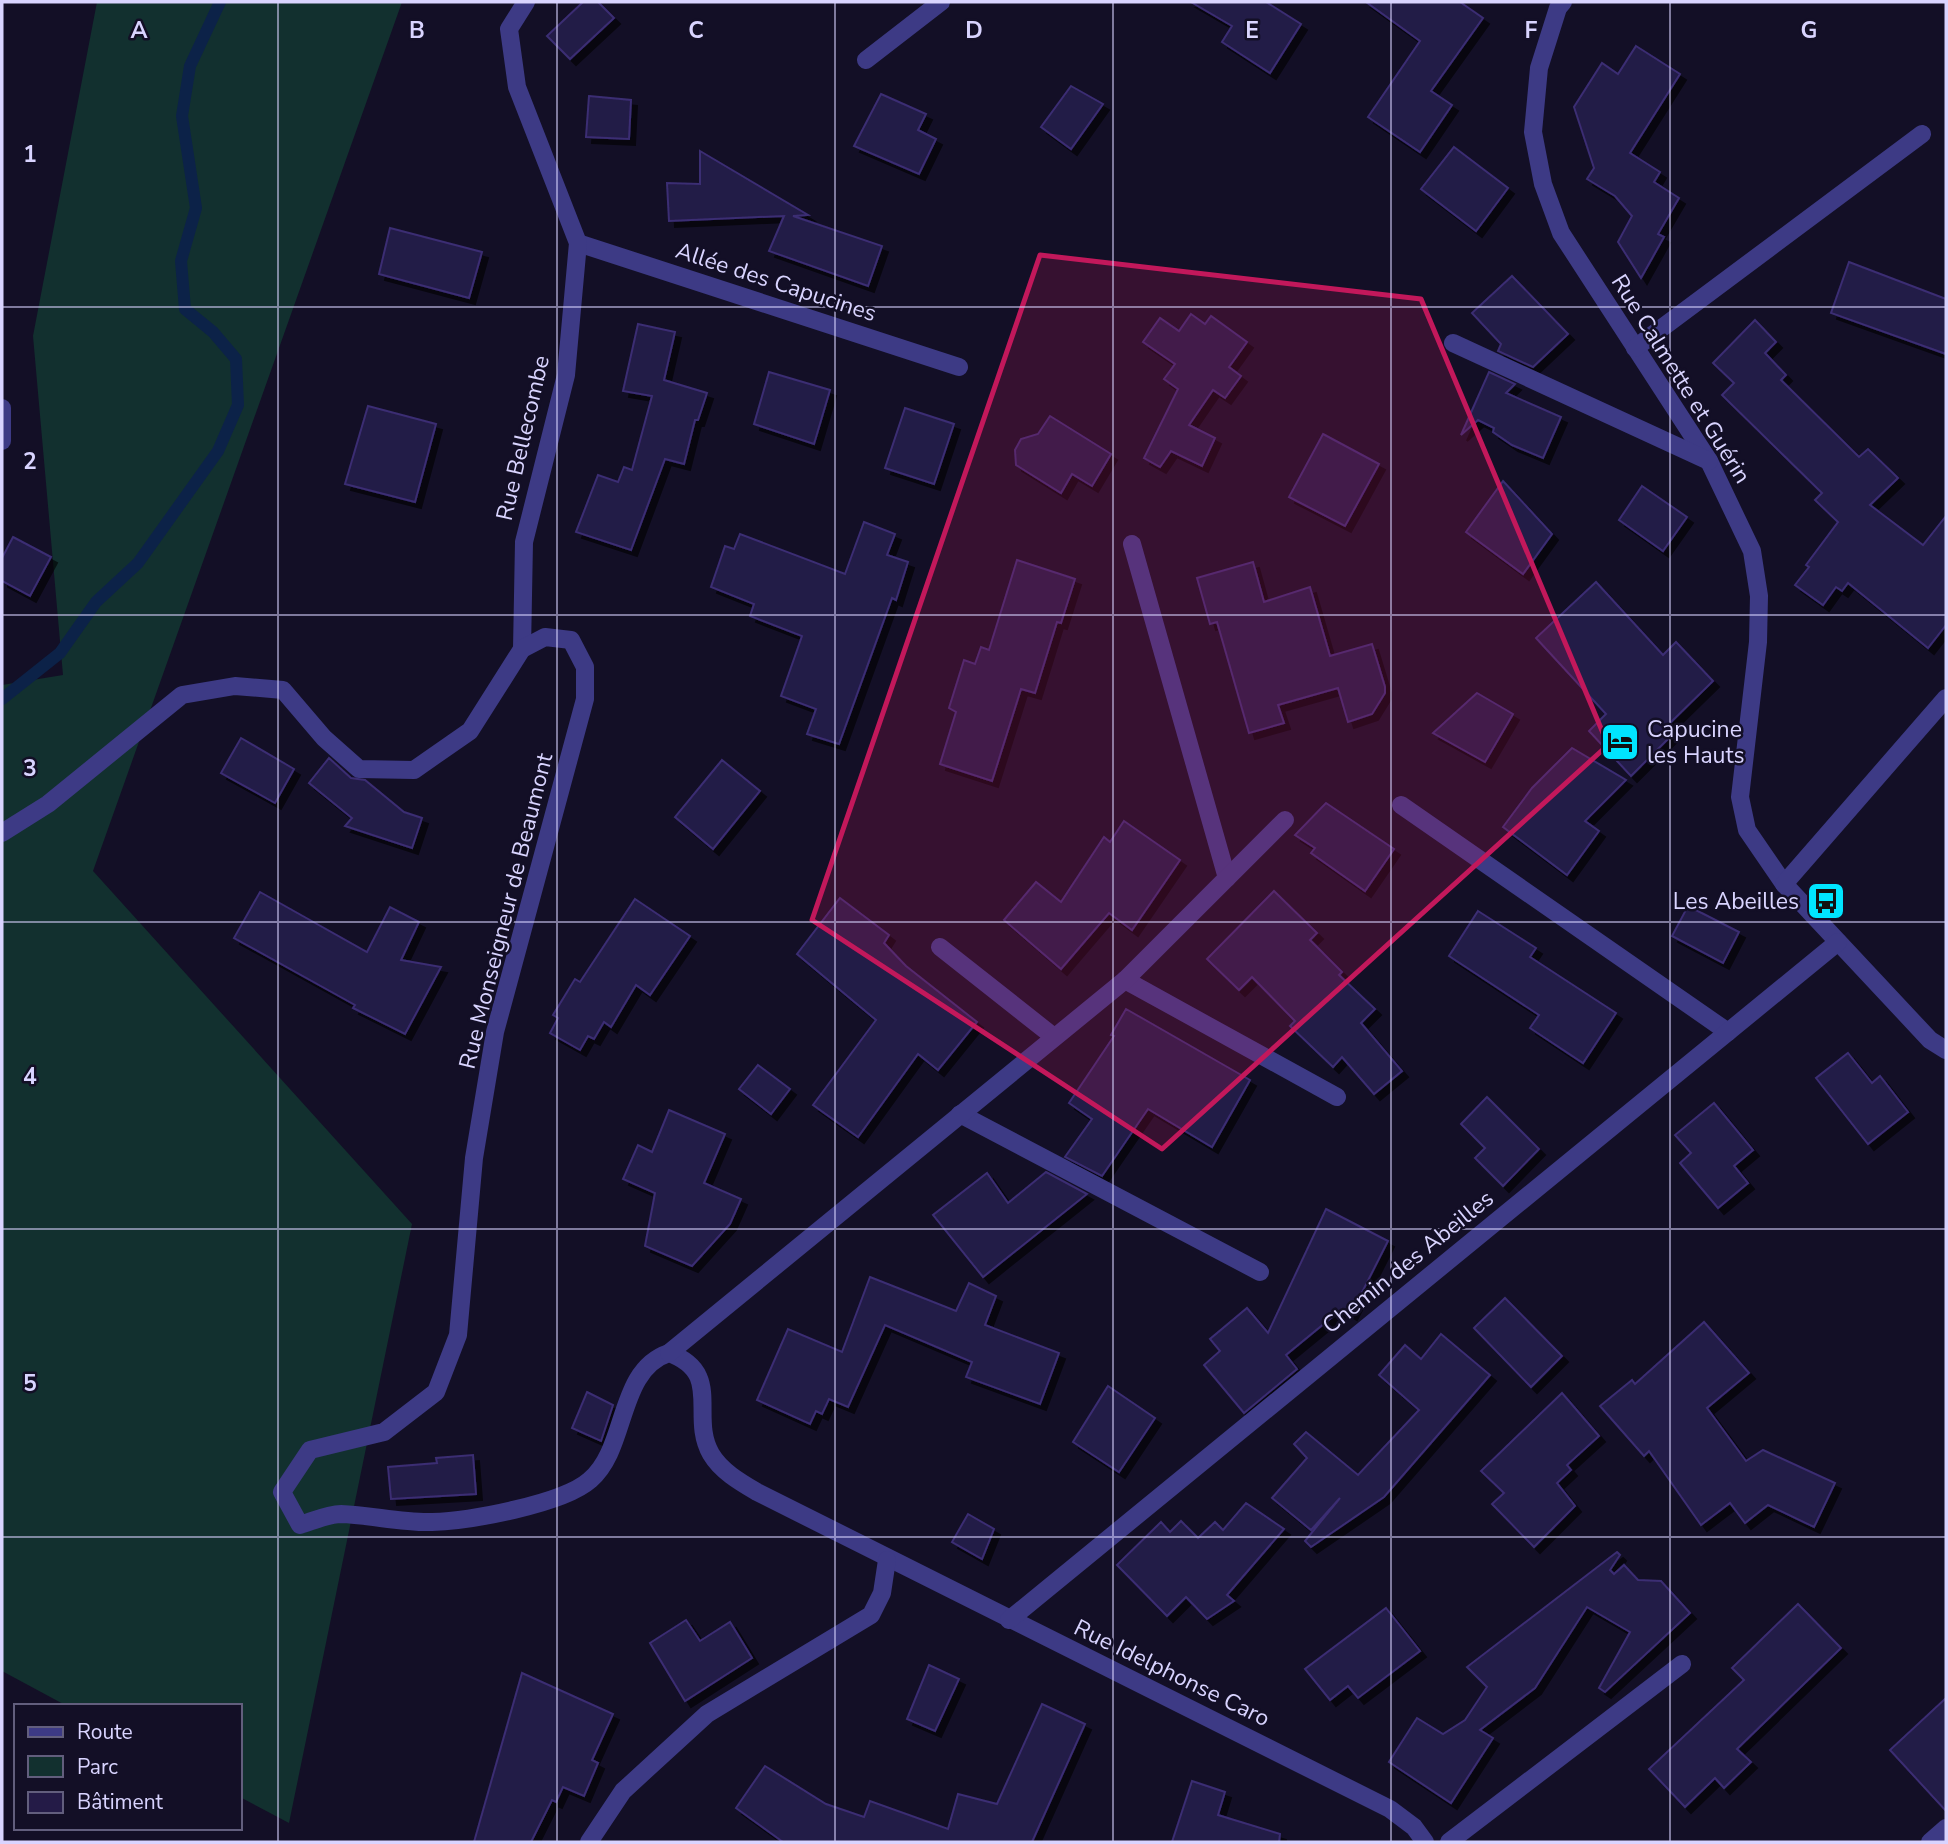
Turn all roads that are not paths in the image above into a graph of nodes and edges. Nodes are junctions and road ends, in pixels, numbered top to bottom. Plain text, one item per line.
1 (526, 2) edge
2 (941, 2) edge
3 (1563, 2) edge
4 (866, 60) dead end
5 (1922, 134) dead end
6 (578, 243) junction
7 (1453, 343) dead end
8 (1635, 348) junction
9 (959, 367) dead end
10 (2, 408) edge
11 (2, 441) edge
12 (1709, 461) junction
13 (1132, 544) dead end
14 (522, 649) junction
15 (1946, 698) edge
16 (1401, 805) dead end
17 (1284, 820) dead end
18 (2, 833) edge
19 (1227, 878) junction
20 (1784, 884) junction
21 (1838, 942) junction
22 (940, 947) dead end
23 (1125, 980) junction
24 (1728, 1032) junction
25 (1054, 1037) junction
26 (1946, 1050) edge
27 (1337, 1097) dead end
28 (960, 1114) junction
29 (1260, 1272) dead end
30 (669, 1353) junction
31 (887, 1560) junction
32 (1009, 1620) junction
33 (1682, 1664) dead end
34 (1946, 1828) edge
35 (589, 1842) edge
36 (1425, 1842) edge
37 (1449, 1842) edge
38 (1930, 1842) edge

1 - 6 street, Rue Bellecombe
2 - 4 street
3 - 8 street, Rue Calmette et Guérin
5 - 8 street
6 - 9 street, Allée des Capucines
6 - 14 street, Rue Bellecombe
7 - 12 street
8 - 12 street, Rue Calmette et Guérin
10 - 11 street
12 - 20 street, Rue Calmette et Guérin
13 - 19 street
14 - 18 street
14 - 30 street, Rue Monseigneur de Beaumont
15 - 20 street
16 - 24 street
17 - 19 street
19 - 23 street
20 - 21 street, Rue Calmette et Guérin
21 - 24 street, Chemin des Abeilles
21 - 26 street, Rue Calmette et Guérin
22 - 25 street
23 - 25 street
23 - 27 street
24 - 32 street, Chemin des Abeilles
25 - 28 street
28 - 29 street
28 - 30 street
30 - 31 street
31 - 32 street, Rue Idelphonse Caro
31 - 35 street
32 - 36 street, Rue Idelphonse Caro
33 - 37 street
34 - 38 street

